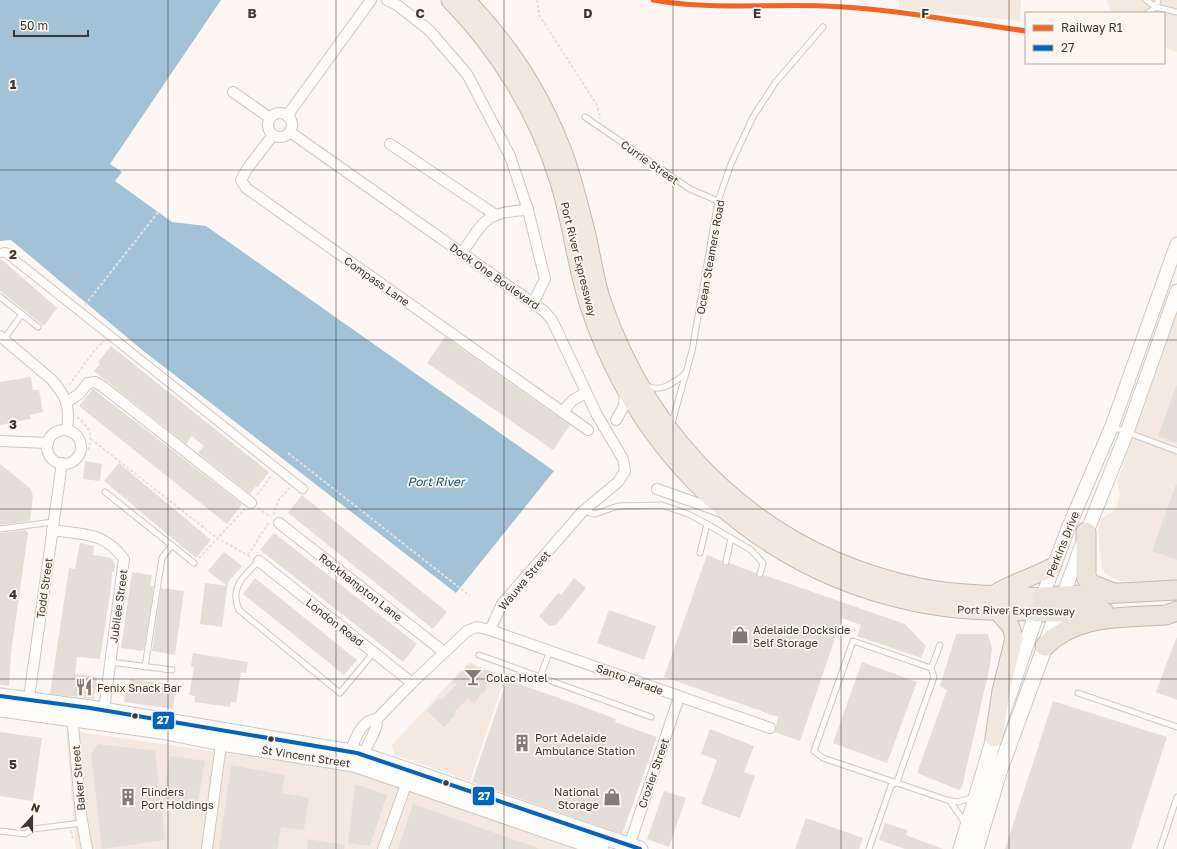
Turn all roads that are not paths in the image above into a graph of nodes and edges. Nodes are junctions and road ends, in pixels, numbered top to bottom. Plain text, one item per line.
1 (371, 0) edge
2 (387, 0) edge
3 (450, 0) edge
4 (466, 0) edge
5 (1146, 0) edge
6 (1158, 0) edge
7 (1156, 7) junction
8 (1149, 12) edge
9 (1177, 12) edge
10 (823, 26) dead end
11 (233, 92) dead end
12 (287, 116) junction
13 (586, 117) dead end
14 (270, 118) junction
15 (290, 132) junction
16 (273, 135) junction
17 (390, 144) dead end
18 (718, 201) junction
19 (528, 210) junction
20 (494, 214) junction
21 (1177, 244) edge
22 (0, 253) edge
23 (462, 253) junction
24 (1177, 291) edge
25 (0, 298) edge
26 (533, 303) junction
27 (22, 314) junction
28 (38, 327) dead end
29 (2, 338) edge
30 (685, 374) junction
31 (639, 381) junction
32 (625, 391) junction
33 (586, 393) junction
34 (67, 402) junction
35 (562, 412) junction
36 (616, 420) dead end
37 (1112, 426) junction
38 (67, 430) junction
39 (588, 430) dead end
40 (1127, 432) junction
41 (672, 434) junction
42 (0, 441) edge
43 (48, 443) junction
44 (1177, 451) edge
45 (62, 463) junction
46 (303, 489) dead end
47 (657, 489) dead end
48 (105, 492) dead end
49 (251, 503) road end
50 (583, 511) junction
51 (728, 514) junction
52 (279, 523) road end
53 (707, 524) junction
54 (53, 526) junction
55 (0, 529) edge
56 (1087, 531) junction
57 (731, 538) junction
58 (172, 545) junction
59 (700, 553) dead end
60 (259, 561) joint
61 (726, 562) dead end
62 (194, 563) road end
63 (1052, 567) junction
64 (760, 574) dead end
65 (1177, 590) edge
66 (994, 594) junction
67 (1115, 594) junction
68 (1040, 604) junction
69 (1060, 604) junction
70 (1177, 610) edge
71 (998, 612) junction
72 (490, 630) junction
73 (940, 645) dead end
74 (1045, 646) junction
75 (550, 650) junction
76 (374, 652) junction
77 (444, 652) junction
78 (479, 655) dead end
79 (110, 662) junction
80 (145, 667) junction
81 (931, 668) junction
82 (172, 670) dead end
83 (540, 677) junction
84 (412, 683) junction
85 (1078, 693) dead end
86 (0, 696) edge
87 (679, 697) junction
88 (27, 707) junction
89 (0, 709) edge
90 (104, 710) junction
91 (72, 712) junction
92 (652, 717) dead end
93 (1177, 727) edge
94 (770, 728) dead end
95 (222, 737) junction
96 (994, 738) junction
97 (356, 758) junction
98 (407, 782) junction
99 (897, 782) junction
100 (977, 795) junction
101 (1177, 797) edge
102 (950, 801) junction
103 (82, 823) junction
104 (966, 830) junction
105 (0, 831) edge
106 (632, 848) edge
107 (87, 849) edge
108 (207, 849) edge
109 (383, 849) edge
110 (601, 849) edge
111 (869, 849) edge
112 (961, 849) edge
113 (976, 849) edge
114 (1160, 849) edge

1 - 12 street
2 - 19 street
3 - 32 highway, Port River Expressway
4 - 31 highway, Port River Expressway
5 - 7 lane
6 - 7 lane
7 - 8 lane
7 - 9 lane
10 - 18 lane, Ocean Steamers Road
11 - 14 street
12 - 14 street
12 - 15 street
13 - 18 lane, Currie Street
14 - 16 street
15 - 16 street
15 - 23 street, Dock One Boulevard
16 - 35 street, Compass Lane
17 - 20 street
18 - 30 lane, Ocean Steamers Road
19 - 20 street
19 - 26 street
20 - 23 street
21 - 37 street, Perkins Drive
22 - 46 street
23 - 26 street, Dock One Boulevard
24 - 40 street, Perkins Drive
25 - 27 lane
26 - 33 street, Dock One Boulevard
27 - 28 lane
27 - 29 lane
29 - 34 street
30 - 31 lane
30 - 41 lane, Ocean Steamers Road
31 - 41 highway, Port River Expressway
32 - 36 street
32 - 51 highway, Port River Expressway
33 - 35 street
33 - 50 street, Dock One Boulevard
34 - 38 street
34 - 49 street
35 - 39 street, Compass Lane
37 - 40 lane
37 - 63 street, Perkins Drive
38 - 43 street
38 - 45 street
40 - 44 lane
40 - 56 street, Perkins Drive
41 - 66 highway, Port River Expressway
42 - 43 street
43 - 45 street
45 - 54 street, Todd Street
47 - 51 street
48 - 58 lane
50 - 53 lane
50 - 72 street, Wauwa Street
51 - 71 highway, Port River Expressway
52 - 77 street, Rockhampton Lane
53 - 57 lane
53 - 59 lane
54 - 55 lane
54 - 79 street, Jubilee Street
54 - 88 street, Todd Street
56 - 67 highway
56 - 69 street, Perkins Drive
57 - 61 lane
57 - 64 lane
58 - 62 lane
58 - 80 lane
60 - 76 street, London Road
60 - 76 lane
63 - 66 highway
63 - 68 street, Perkins Drive
65 - 67 highway, Port River Expressway
66 - 68 highway, Port River Expressway
67 - 69 highway, Port River Expressway
68 - 69 highway, Port River Expressway
68 - 71 highway, Port River Expressway
68 - 96 main road, Perkins Drive
69 - 70 highway, Port River Expressway
69 - 74 main road, Perkins Drive
70 - 74 highway
71 - 96 highway
72 - 75 street, Santo Parade
72 - 77 street
73 - 81 lane
74 - 113 main road, Perkins Drive
75 - 83 lane
75 - 87 street, Santo Parade
76 - 84 street, London Road
77 - 84 street
78 - 83 lane
79 - 80 lane
79 - 90 street, Jubilee Street
80 - 82 lane
81 - 99 lane
81 - 99 lane
83 - 92 lane
84 - 97 street
85 - 93 lane
86 - 88 main road, St Vincent Street
87 - 94 street, Santo Parade
87 - 106 street, Crozier Street
88 - 89 main road, St Vincent Street
88 - 91 main road, St Vincent Street
90 - 91 main road, St Vincent Street
90 - 95 main road, St Vincent Street
91 - 95 main road, St Vincent Street
91 - 103 street, Baker Street
95 - 97 main road, St Vincent Street
95 - 108 street
96 - 100 main road, Perkins Drive
97 - 98 main road, St Vincent Street
97 - 106 main road, St Vincent Street
98 - 109 street
98 - 110 main road, St Vincent Street
99 - 102 lane
99 - 111 lane
100 - 102 lane
100 - 104 main road, Perkins Drive
101 - 114 lane
102 - 104 lane
103 - 105 lane
103 - 107 street, Baker Street
104 - 112 main road, Perkins Drive

